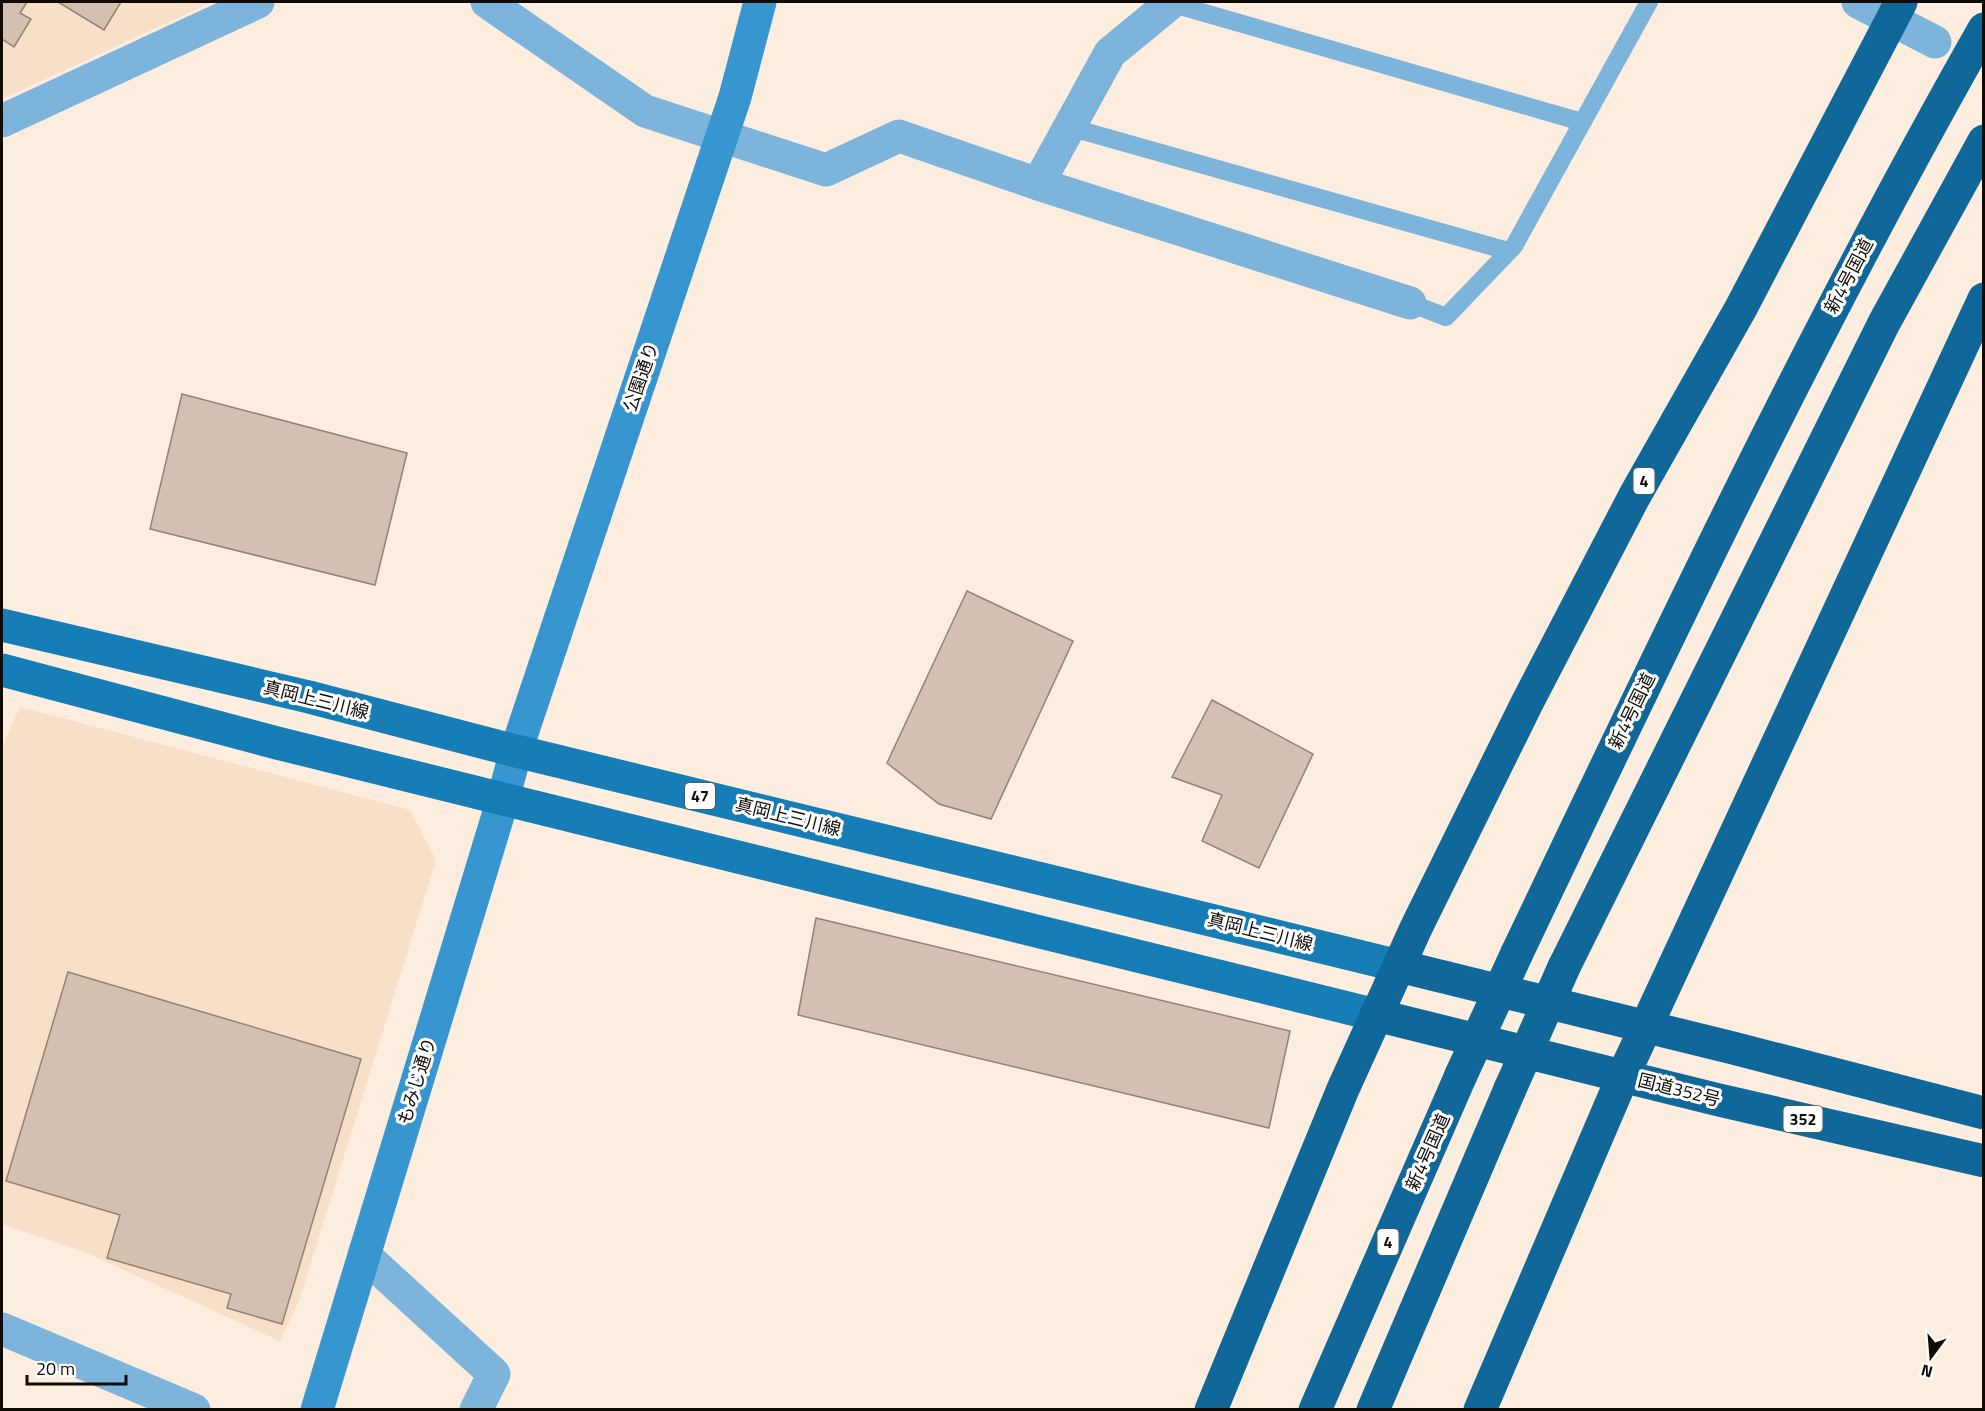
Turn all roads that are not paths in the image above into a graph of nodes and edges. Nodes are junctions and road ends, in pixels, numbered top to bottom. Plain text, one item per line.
1 (258, 2) edge
2 (487, 2) edge
3 (760, 2) edge
4 (1171, 2) edge
5 (1649, 2) edge
6 (1858, 2) edge
7 (1896, 10) edge
8 (1983, 29) edge
9 (1935, 42) dead end
10 (2, 121) edge
11 (1582, 122) junction
12 (1069, 127) junction
13 (722, 136) junction
14 (1983, 141) edge
15 (1038, 184) junction
16 (1508, 251) junction
17 (1983, 299) edge
18 (1410, 303) joint
19 (2, 625) edge
20 (2, 670) edge
21 (516, 751) junction
22 (503, 799) junction
23 (1399, 966) junction
24 (1376, 1015) junction
25 (1646, 1027) junction
26 (1623, 1076) junction
27 (1983, 1113) edge
28 (1983, 1161) edge
29 (364, 1255) junction
30 (2, 1329) edge
31 (194, 1410) edge
32 (317, 1410) edge
33 (476, 1410) edge
34 (1212, 1410) edge
35 (1315, 1410) edge
36 (1373, 1410) edge
37 (1480, 1410) edge

1 - 10 street
2 - 13 street
3 - 13 street, 公園通り
4 - 11 lane
4 - 12 street
5 - 11 lane
6 - 7 street
7 - 9 street
7 - 23 highway, 4
8 - 35 highway, 新4号国道 / 4, bridge
11 - 16 lane
12 - 15 street
12 - 16 lane
13 - 15 street
13 - 21 street, 公園通り
14 - 36 highway, bridge
15 - 18 street
16 - 18 lane
17 - 25 highway
19 - 21 main road, 真岡上三川線 / 47
20 - 22 main road
21 - 22 street, もみじ通り
21 - 23 main road, 真岡上三川線 / 47
22 - 24 main road
22 - 29 street, もみじ通り
23 - 24 highway, 4
23 - 25 highway
24 - 26 highway, 国道352号 / 352
24 - 34 highway, 4
25 - 26 highway
25 - 27 highway
26 - 28 highway, 国道352号 / 352
26 - 37 highway
29 - 32 street, もみじ通り
29 - 33 street
30 - 31 street

